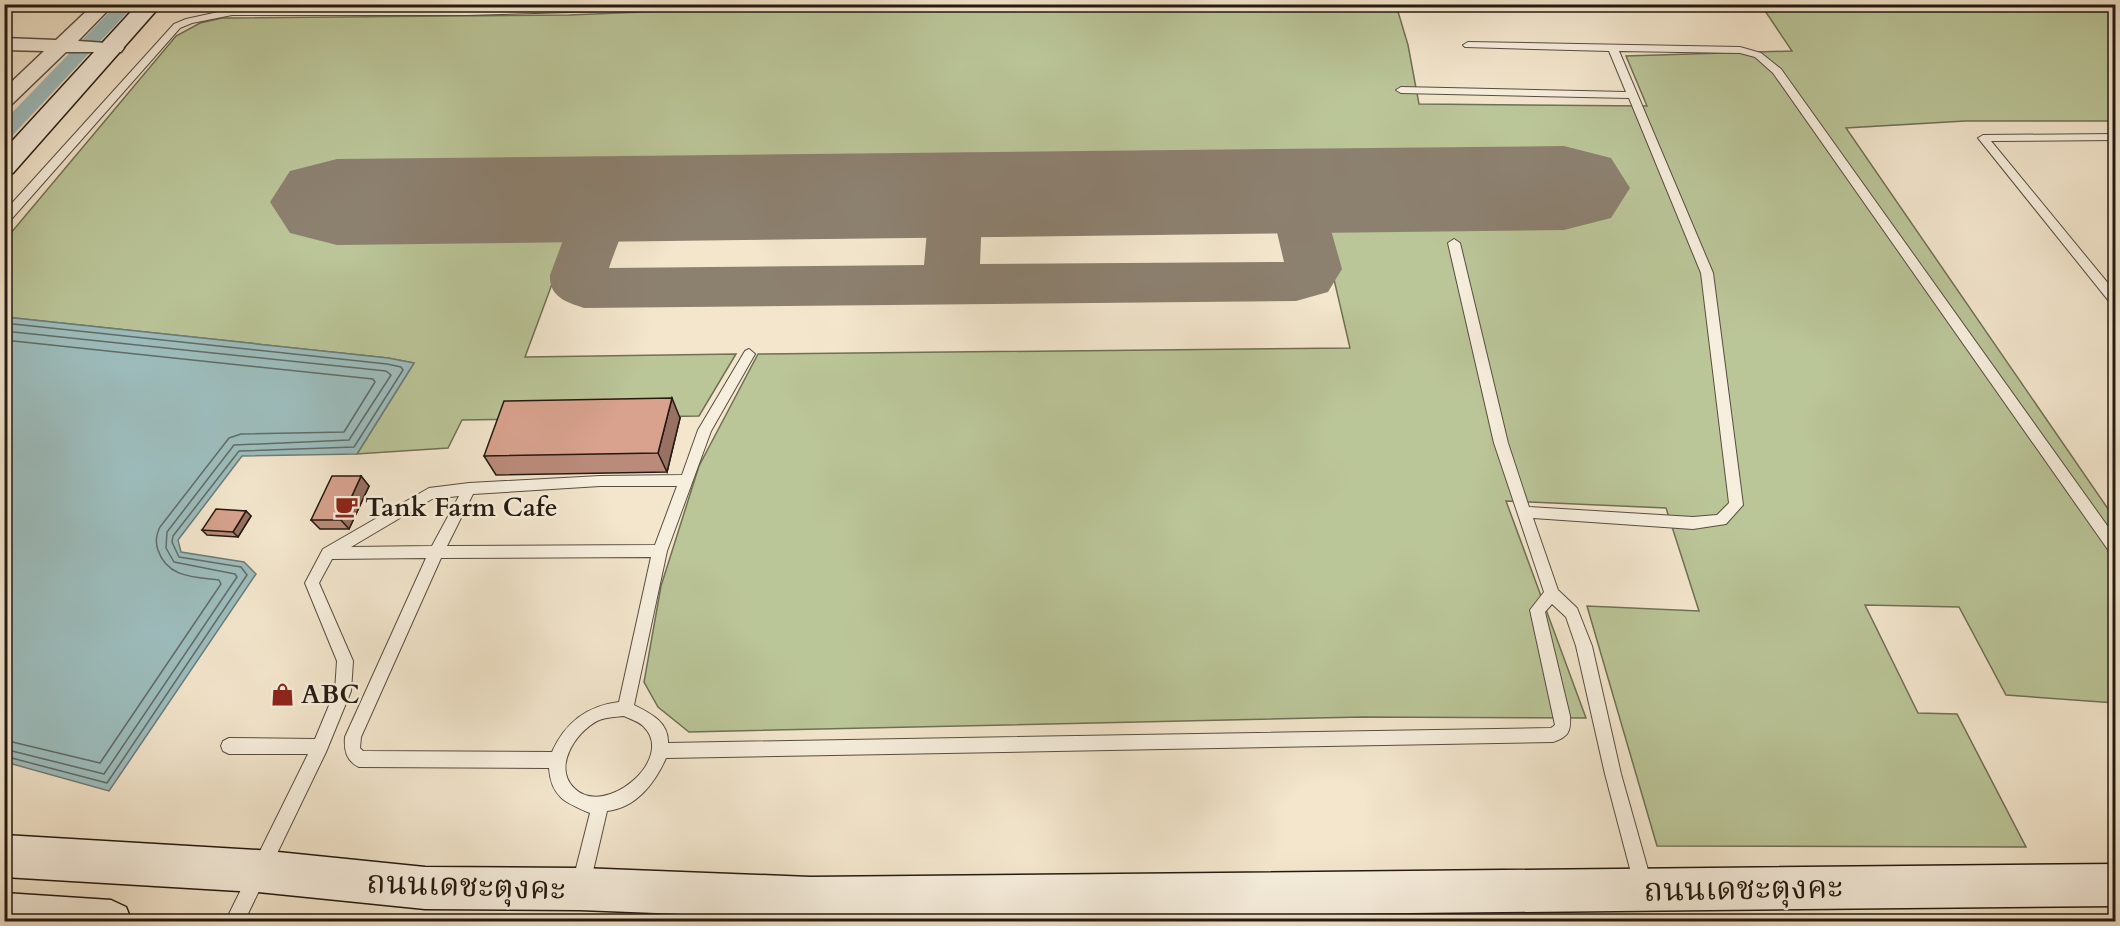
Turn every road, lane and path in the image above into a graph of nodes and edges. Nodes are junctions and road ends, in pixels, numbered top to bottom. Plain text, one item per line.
1 (105, 4) edge
2 (151, 4) edge
3 (753, 4) edge
4 (4, 44) edge
5 (1468, 45) dead end
6 (69, 46) junction
7 (106, 47) junction
8 (1613, 48) junction
9 (1401, 90) dead end
10 (1633, 95) junction
11 (4, 101) edge
12 (2115, 137) edge
13 (4, 167) edge
14 (4, 220) edge
15 (1454, 243) dead end
16 (2115, 302) edge
17 (749, 354) dead end
18 (686, 480) junction
19 (469, 489) junction
20 (1525, 512) junction
21 (2115, 550) edge
22 (660, 551) junction
23 (328, 553) junction
24 (436, 553) junction
25 (1552, 594) junction
26 (625, 709) junction
27 (229, 746) dead end
28 (320, 747) junction
29 (661, 751) junction
30 (557, 760) junction
31 (601, 804) junction
32 (4, 856) edge
33 (258, 871) junction
34 (2115, 885) edge
35 (580, 889) junction
36 (1645, 889) junction
37 (4, 914) edge
38 (111, 921) edge
39 (234, 921) edge

1 - 6 street
2 - 7 street
3 - 14 lane
4 - 6 street
5 - 8 lane
6 - 7 street
6 - 11 street
7 - 13 street
8 - 10 lane
8 - 21 lane
9 - 10 lane
10 - 20 lane
12 - 16 lane
15 - 20 lane
17 - 18 lane
18 - 19 lane
18 - 22 lane
19 - 23 lane
19 - 24 lane
20 - 25 lane
22 - 24 lane
22 - 26 lane
23 - 24 lane
23 - 28 lane
24 - 30 lane
25 - 29 lane
25 - 36 lane
26 - 29 lane
26 - 30 lane
27 - 28 lane
28 - 33 lane
29 - 31 lane
30 - 31 lane
31 - 35 lane
32 - 33 street, ถนนเดชะตุงคะ
33 - 35 street, ถนนเดชะตุงคะ
33 - 39 lane
34 - 36 street, ถนนเดชะตุงคะ
35 - 36 street, ถนนเดชะตุงคะ
37 - 38 street

